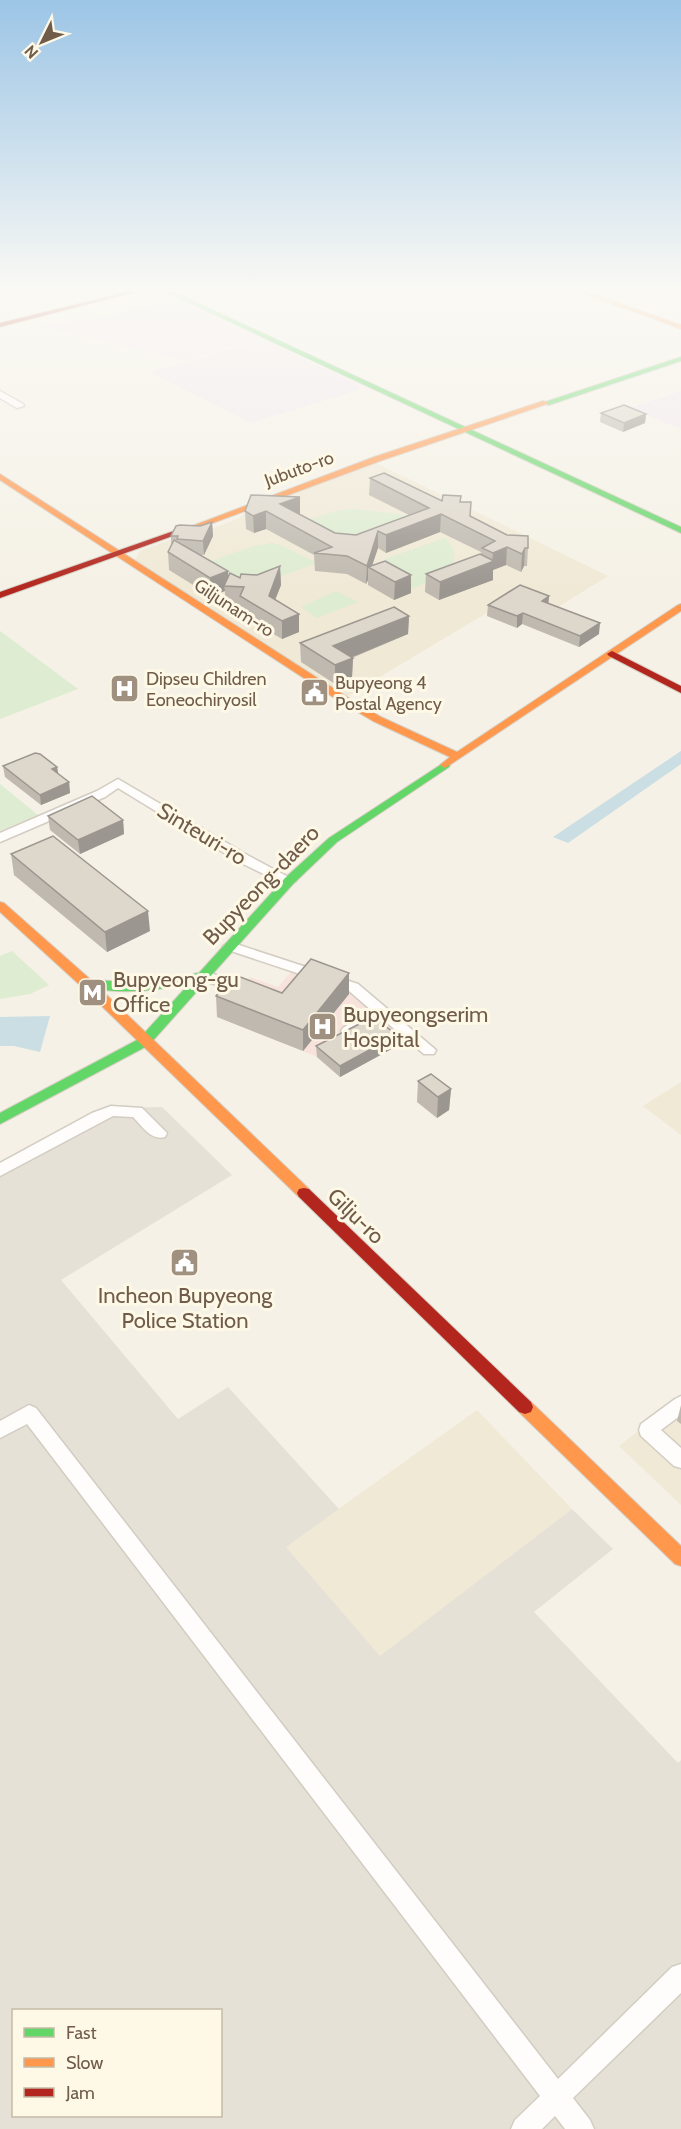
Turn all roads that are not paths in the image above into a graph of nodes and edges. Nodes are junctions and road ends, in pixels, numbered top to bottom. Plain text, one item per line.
1 (382, 391) edge
2 (583, 391) edge
3 (0, 394) edge
4 (20, 406) dead end
5 (465, 430) junction
6 (0, 476) edge
7 (681, 530) edge
8 (119, 555) junction
9 (0, 595) edge
10 (681, 607) edge
11 (612, 654) junction
12 (681, 690) edge
13 (457, 756) junction
14 (0, 838) edge
15 (289, 881) junction
16 (0, 906) edge
17 (230, 946) junction
18 (307, 972) junction
19 (204, 976) junction
20 (86, 983) junction
21 (294, 986) edge
22 (258, 994) edge
23 (381, 1010) junction
24 (341, 1036) edge
25 (144, 1042) junction
26 (429, 1050) dead end
27 (0, 1119) edge
28 (159, 1133) dead end
29 (0, 1170) edge
30 (681, 1404) edge
31 (0, 1430) edge
32 (681, 1460) edge
33 (681, 1558) edge
34 (681, 1977) edge
35 (557, 2097) junction
36 (524, 2129) edge
37 (581, 2129) edge

1 - 5 main road
2 - 5 main road, Jubuto-ro
3 - 4 street
5 - 7 main road
5 - 8 main road, Jubuto-ro
6 - 8 main road, Giljunam-ro
8 - 9 main road, Jubuto-ro
8 - 13 main road, Giljunam-ro
10 - 11 main road, Bupyeong-daero
11 - 12 main road
11 - 13 main road, Bupyeong-daero
13 - 15 main road, Bupyeong-daero
14 - 15 street, Sinteuri-ro
15 - 17 main road, Bupyeong-daero
16 - 20 main road, Gilju-ro
17 - 18 street
17 - 19 main road, Bupyeong-daero
18 - 21 street
18 - 23 street
19 - 20 main road
19 - 22 street
19 - 25 main road, Bupyeong-daero
20 - 25 main road, Gilju-ro
23 - 24 street
23 - 26 street
25 - 27 main road, Bupyeong-daero
25 - 33 main road, Gilju-ro
28 - 29 street
30 - 32 street
31 - 35 street
34 - 35 street
35 - 36 street
35 - 37 street

